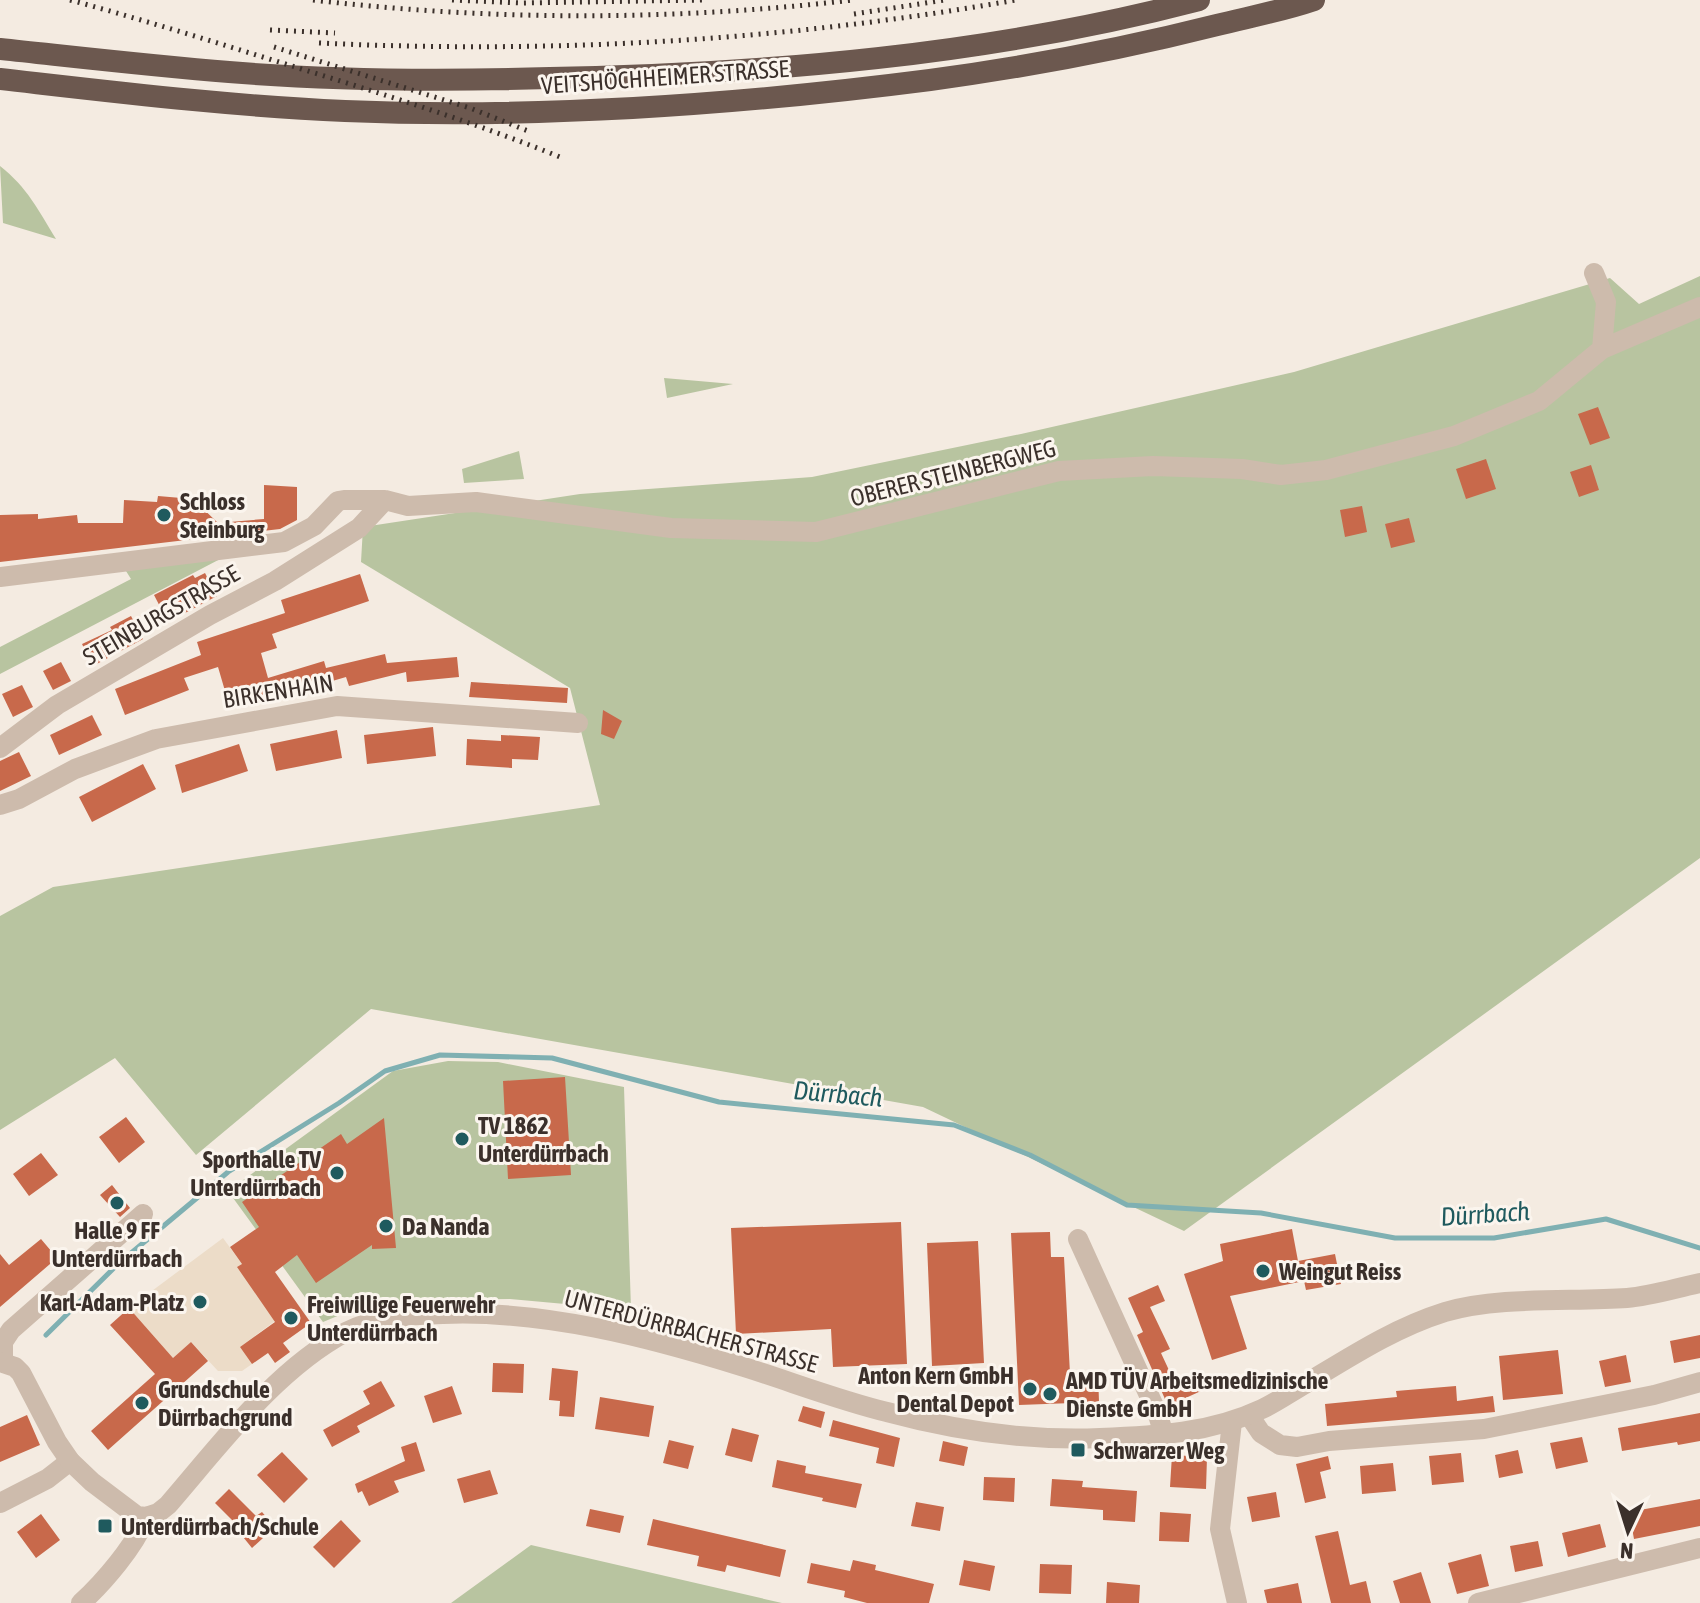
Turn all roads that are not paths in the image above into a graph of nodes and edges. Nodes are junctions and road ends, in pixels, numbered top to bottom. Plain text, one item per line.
1 (1199, 0) edge
2 (1314, 0) edge
3 (0, 49) edge
4 (4, 79) edge
5 (1594, 273) dead end
6 (1700, 307) edge
7 (1602, 349) junction
8 (385, 500) junction
9 (0, 577) edge
10 (578, 723) dead end
11 (0, 748) edge
12 (0, 805) edge
13 (143, 1214) dead end
14 (1078, 1239) dead end
15 (1700, 1283) edge
16 (1, 1362) edge
17 (1700, 1382) edge
18 (1241, 1418) junction
19 (1164, 1435) junction
20 (70, 1461) junction
21 (0, 1503) edge
22 (146, 1517) junction
23 (1700, 1548) edge
24 (81, 1603) edge
25 (1237, 1603) edge
26 (1478, 1603) edge

1 - 3 highway, VEITSHÖCHHEIMER STRASSE
2 - 4 highway, VEITSHÖCHHEIMER STRASSE
5 - 7 street
6 - 7 street, OBERER STEINBERGWEG
7 - 8 street, OBERER STEINBERGWEG
8 - 9 street, OBERER STEINBERGWEG
8 - 11 street, STEINBURGSTRASSE
10 - 12 street, BIRKENHAIN
13 - 16 street
14 - 19 street
15 - 18 street, UNTERDÜRRBACHER STRASSE
16 - 20 street
17 - 18 street
18 - 19 street, UNTERDÜRRBACHER STRASSE
18 - 25 street
19 - 22 street, UNTERDÜRRBACHER STRASSE
20 - 21 street
20 - 22 street
22 - 24 street, UNTERDÜRRBACHER STRASSE
23 - 26 street

